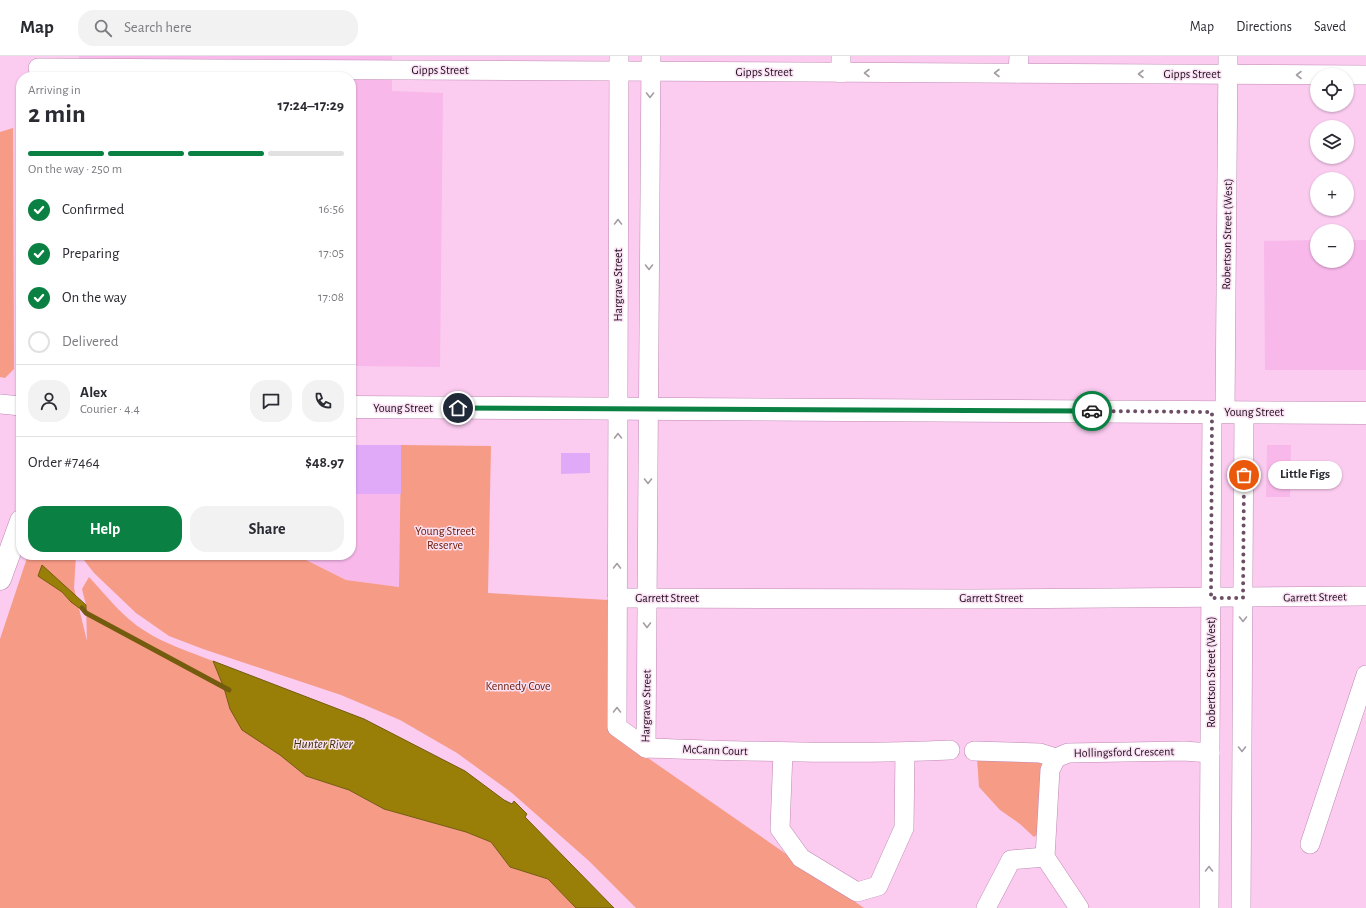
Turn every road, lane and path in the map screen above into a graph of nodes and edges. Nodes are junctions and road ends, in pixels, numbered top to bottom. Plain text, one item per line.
1 (619, 64) edge
2 (651, 64) edge
3 (841, 64) edge
4 (1019, 65) edge
5 (1228, 65) edge
6 (38, 67) edge
7 (1366, 75) edge
8 (0, 404) edge
9 (16, 406) edge
10 (356, 407) edge
11 (618, 409) junction
12 (648, 409) junction
13 (1227, 412) junction
14 (1366, 413) edge
15 (648, 514) junction
16 (618, 515) junction
17 (16, 535) edge
18 (0, 579) edge
19 (1366, 596) edge
20 (617, 598) junction
21 (647, 598) junction
22 (1211, 598) junction
23 (1243, 598) junction
24 (1366, 675) edge
25 (646, 748) junction
26 (950, 750) dead end
27 (974, 751) dead end
28 (783, 752) junction
29 (905, 752) junction
30 (1210, 753) junction
31 (1056, 758) junction
32 (1310, 844) dead end
33 (1045, 857) junction
34 (986, 908) edge
35 (1079, 908) edge
36 (1209, 908) edge
37 (1241, 908) edge

1 - 2 street, Gipps Street
1 - 6 street, Gipps Street
11 -> 1 street, Hargrave Street
2 - 3 street, Gipps Street
2 -> 12 street, Hargrave Street
4 -> 3 street, Gipps Street
5 -> 4 street, Gipps Street
7 -> 5 street, Gipps Street
5 - 13 street, Robertson Street (West)
8 - 9 street
10 - 11 main road, Young Street
11 - 12 main road, Young Street
16 -> 11 street, Hargrave Street
12 - 13 main road, Young Street
12 -> 15 street, Hargrave Street
13 - 14 main road, Young Street
13 - 22 street, Robertson Street (West)
13 - 23 street, Robertson Street (West)
15 - 16 street
15 - 21 street, Hargrave Street
20 -> 16 street, Hargrave Street
17 - 18 main road
19 - 23 street, Garrett Street
20 - 21 street, Garrett Street
25 -> 20 street, Hargrave Street
21 - 22 street, Garrett Street
21 -> 25 street, Hargrave Street
22 - 23 street, Garrett Street
22 - 30 street, Robertson Street (West)
23 -> 37 street, Robertson Street (West)
24 - 32 street
25 - 28 street, McCann Court
26 - 29 street, McCann Court
27 - 31 street
28 - 29 street, McCann Court
28 - 29 street
30 - 31 street, Hollingsford Crescent
36 -> 30 street, Robertson Street (West)
31 - 33 street
33 - 34 street
33 - 35 street

